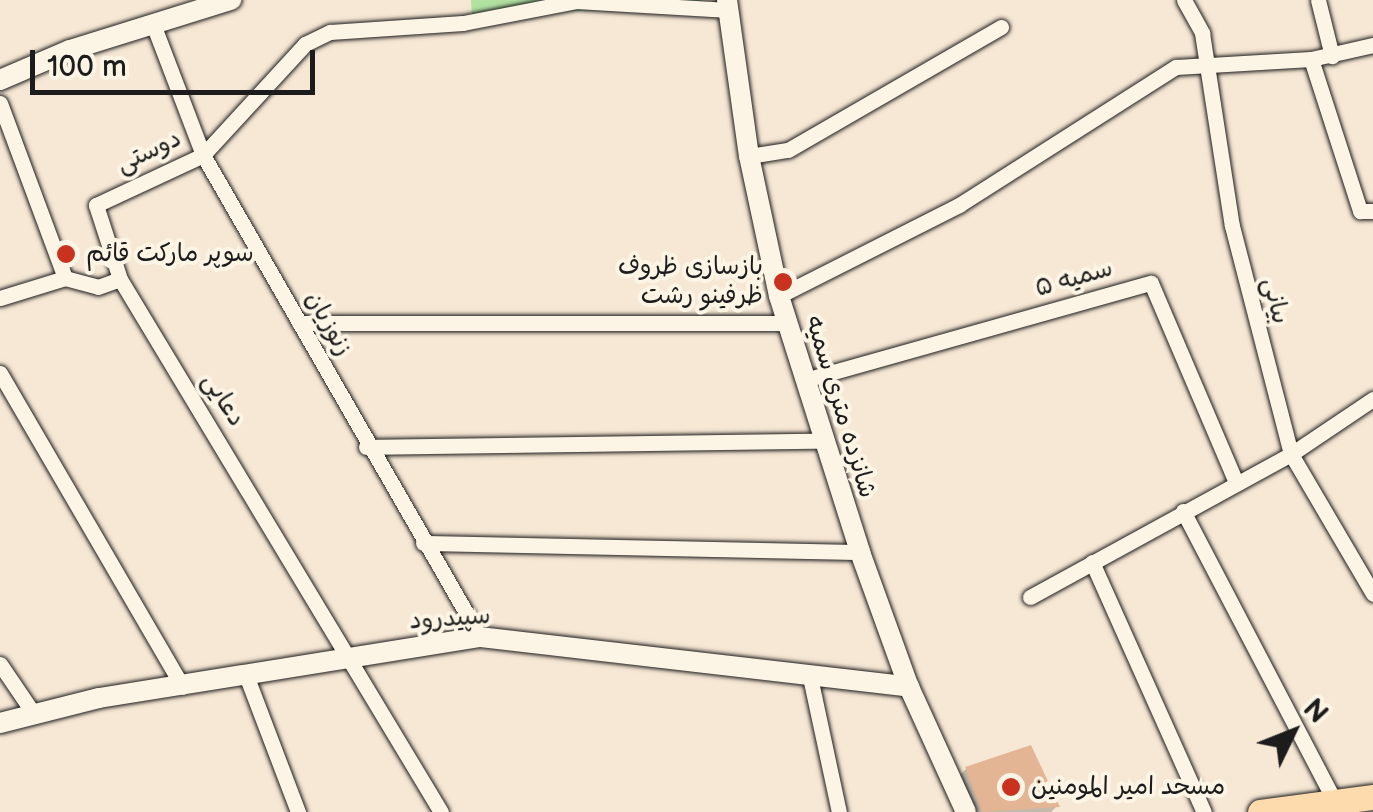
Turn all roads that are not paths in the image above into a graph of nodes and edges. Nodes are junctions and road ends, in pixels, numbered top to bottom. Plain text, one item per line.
1 (231, 0) edge
2 (1184, 0) edge
3 (1318, 0) edge
4 (728, 5) edge
5 (154, 24) junction
6 (1000, 27) dead end
7 (1373, 45) edge
8 (1332, 56) junction
9 (1311, 59) junction
10 (1206, 68) junction
11 (0, 80) edge
12 (0, 104) edge
13 (202, 154) junction
14 (749, 156) junction
15 (1373, 211) edge
16 (64, 278) junction
17 (120, 278) junction
18 (779, 296) junction
19 (0, 298) edge
20 (299, 322) junction
21 (788, 323) junction
22 (0, 373) edge
23 (804, 380) junction
24 (1373, 398) edge
25 (824, 441) junction
26 (366, 447) junction
27 (1291, 454) junction
28 (1235, 480) junction
29 (1183, 511) junction
30 (424, 543) junction
31 (860, 552) junction
32 (1092, 562) junction
33 (1373, 594) edge
34 (1030, 597) dead end
35 (480, 637) junction
36 (350, 654) junction
37 (0, 664) edge
38 (246, 674) junction
39 (810, 677) junction
40 (183, 687) junction
41 (908, 687) junction
42 (34, 714) junction
43 (0, 723) edge
44 (1373, 797) edge
45 (1335, 802) junction
46 (298, 812) edge
47 (441, 812) edge
48 (840, 812) edge
49 (966, 812) edge
50 (1204, 812) edge
51 (1260, 812) edge

1 - 5 street
2 - 10 street, بیانی
3 - 8 street
4 - 13 street, دوستی
4 - 14 street, شانزده متری سمیه
5 - 11 street
5 - 13 street, زنوزیان
6 - 14 street
7 - 8 street
8 - 9 street
9 - 10 street
9 - 15 street
10 - 18 street
10 - 27 street, بیانی
12 - 16 street
13 - 17 street, دوستی
13 - 20 street, زنوزیان
14 - 18 street, شانزده متری سمیه
16 - 17 street
16 - 19 street
17 - 36 street, دعایی
18 - 21 street, شانزده متری سمیه
20 - 21 street
20 - 26 street, زنوزیان
21 - 23 street, شانزده متری سمیه
22 - 40 street
23 - 25 street, شانزده متری سمیه
23 - 28 street, سمیه ۵
24 - 27 street
25 - 26 street
25 - 31 street, شانزده متری سمیه
26 - 30 street, زنوزیان
27 - 28 street
27 - 33 street, بیانی
28 - 29 street
29 - 32 street
29 - 45 street
30 - 31 street
30 - 35 street, زنوزیان
31 - 41 street, شانزده متری سمیه
32 - 34 street
32 - 50 street
35 - 36 street, سپیدرود
35 - 39 street, سپیدرود
36 - 38 street, سپیدرود
36 - 47 street, دعایی
37 - 42 street
38 - 40 street, سپیدرود
38 - 46 street
39 - 41 street, سپیدرود
39 - 48 street
40 - 42 street, سپیدرود
41 - 49 street, شانزده متری سمیه
42 - 43 street, سپیدرود
44 - 45 main road
45 - 51 main road

